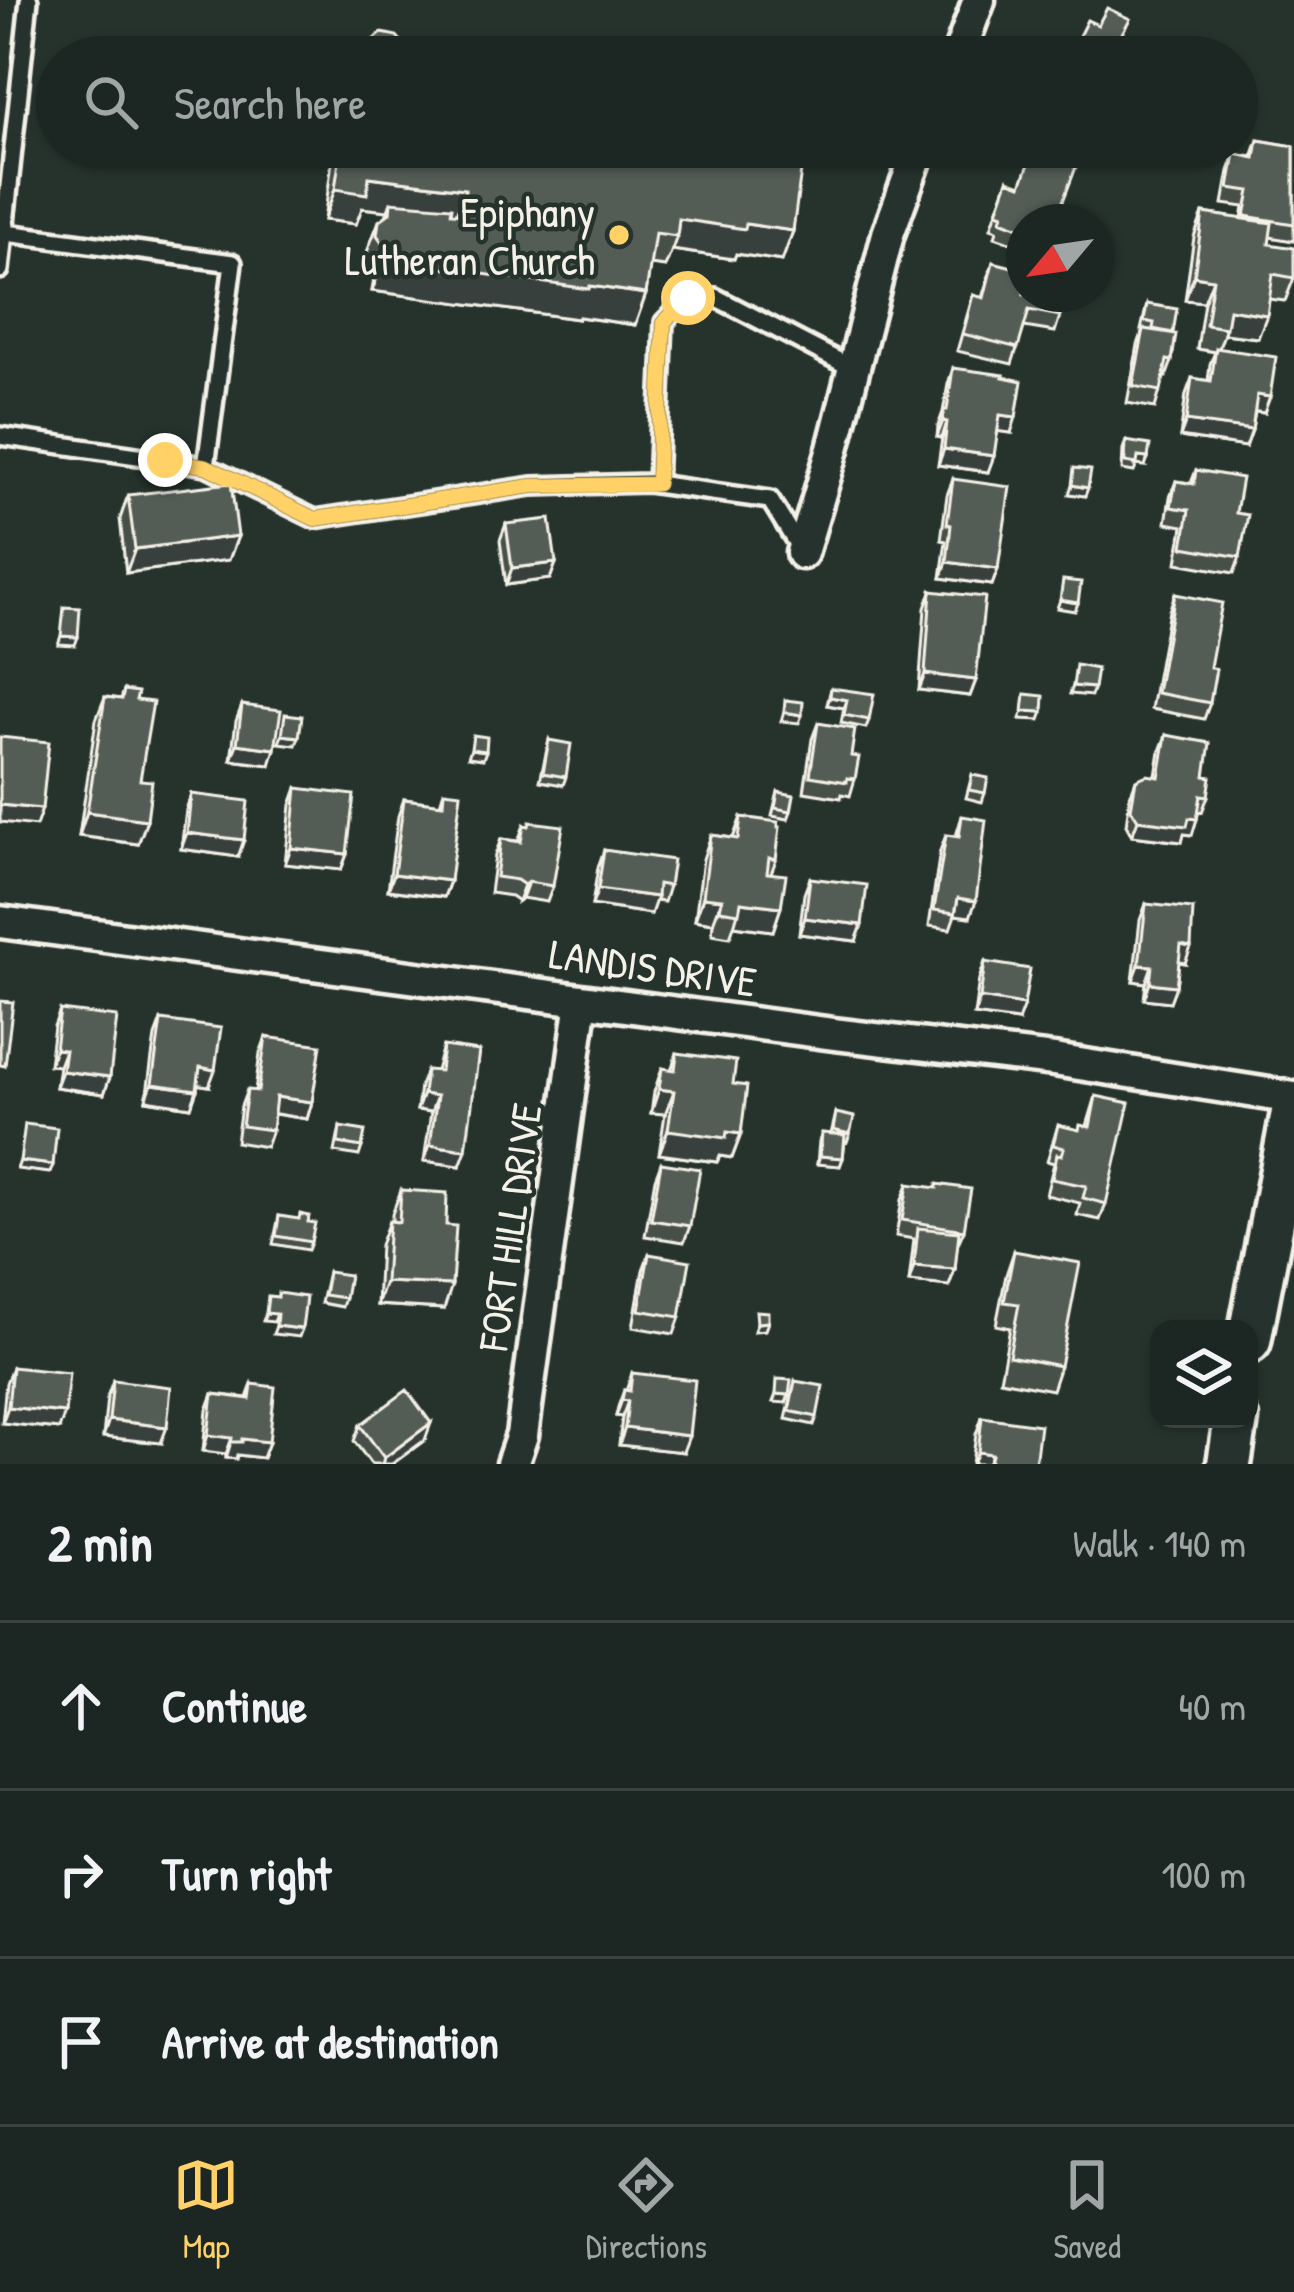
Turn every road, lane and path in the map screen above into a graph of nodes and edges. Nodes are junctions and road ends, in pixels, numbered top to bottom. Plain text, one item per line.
1 (29, 0) edge
2 (979, 0) edge
3 (966, 36) edge
4 (912, 168) edge
5 (6, 233) junction
6 (0, 270) edge
7 (852, 368) junction
8 (0, 436) edge
9 (206, 466) junction
10 (657, 484) junction
11 (802, 553) joint
12 (0, 922) edge
13 (582, 1000) junction
14 (1294, 1098) edge
15 (1294, 1108) edge
16 (1253, 1320) edge
17 (1235, 1428) edge
18 (512, 1464) edge
19 (1229, 1464) edge

1 - 5 lane
2 - 3 street
4 - 7 street
5 - 6 lane
5 - 9 lane
7 - 10 lane
7 - 11 street
8 - 9 lane
9 - 10 lane
10 - 11 lane
12 - 13 street, LANDIS DRIVE
13 - 14 street, LANDIS DRIVE
13 - 18 street, FORT HILL DRIVE
15 - 16 main road
17 - 19 main road

